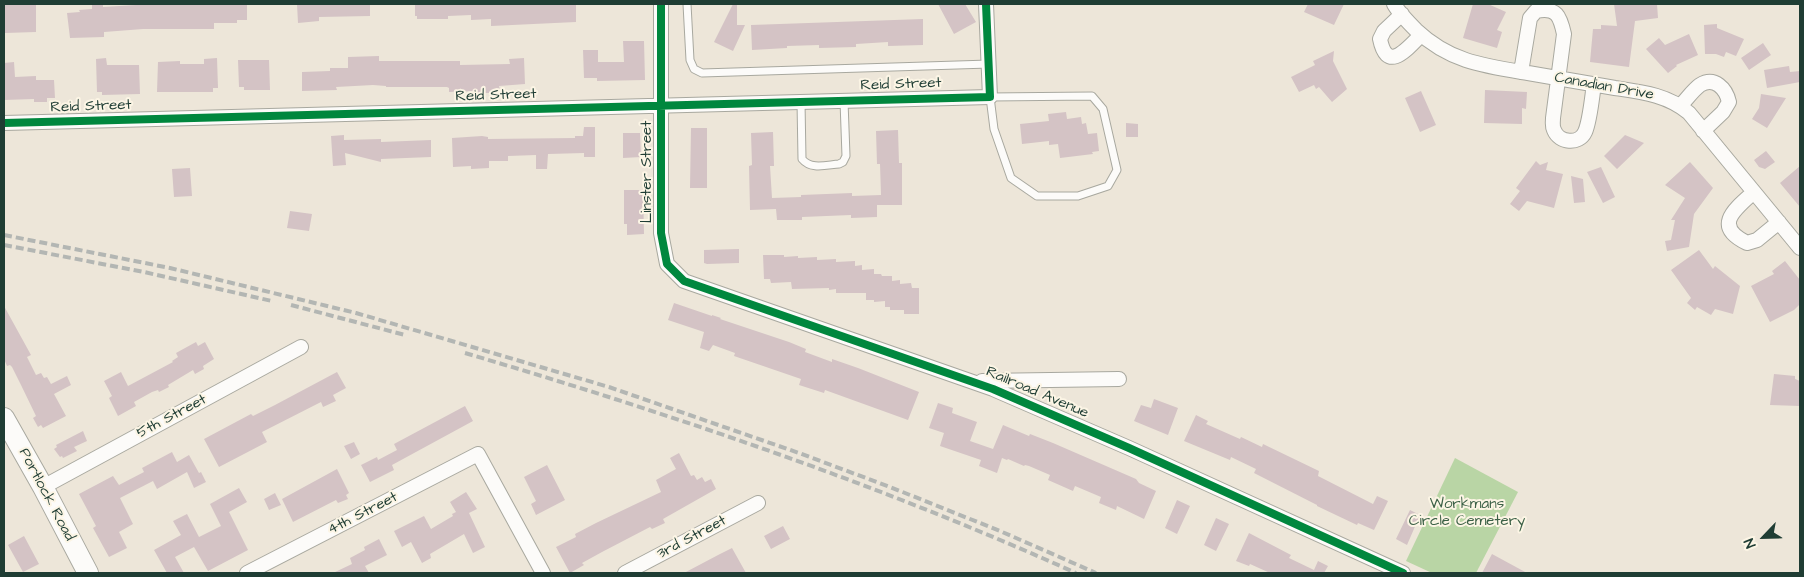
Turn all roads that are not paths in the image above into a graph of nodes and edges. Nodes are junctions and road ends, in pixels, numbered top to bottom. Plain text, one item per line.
1 (661, 4) edge
2 (687, 4) edge
3 (986, 4) edge
4 (1398, 9) edge
5 (1422, 35) junction
6 (989, 64) junction
7 (1522, 72) junction
8 (1559, 79) junction
9 (1594, 84) junction
10 (990, 97) junction
11 (844, 101) junction
12 (800, 102) junction
13 (661, 105) junction
14 (1680, 106) junction
15 (4, 123) edge
16 (1704, 131) junction
17 (1754, 192) junction
18 (1779, 222) junction
19 (1800, 248) edge
20 (664, 250) joint
21 (301, 347) dead end
22 (1119, 379) dead end
23 (971, 381) junction
24 (4, 418) edge
25 (43, 487) junction
26 (758, 503) dead end
27 (88, 573) edge
28 (247, 573) edge
29 (543, 573) edge
30 (626, 573) edge
31 (1404, 573) edge

1 - 13 street, Linster Street
2 - 6 lane
3 - 6 street
4 - 5 street, Canadian Drive
4 - 5 street
5 - 7 street, Canadian Drive
6 - 10 street
7 - 8 street, Canadian Drive
7 - 8 street
8 - 9 street, Canadian Drive
8 - 9 street
9 - 14 street, Canadian Drive
10 - 10 lane
10 - 11 street, Reid Street
11 - 12 street, Reid Street
11 - 12 lane
12 - 13 street, Reid Street
13 - 15 street, Reid Street
13 - 20 street, Linster Street
14 - 16 street, Canadian Drive
14 - 16 street
16 - 17 street, Canadian Drive
17 - 18 street, Canadian Drive
17 - 18 street
18 - 19 street, Canadian Drive
20 - 23 street, Railroad Avenue
21 - 25 street, 5th Street
22 - 23 street
23 - 31 street, Railroad Avenue
24 - 25 main road, Portlock Road
25 - 27 main road, Portlock Road
26 - 30 street, 3rd Street
28 - 29 street, 4th Street

